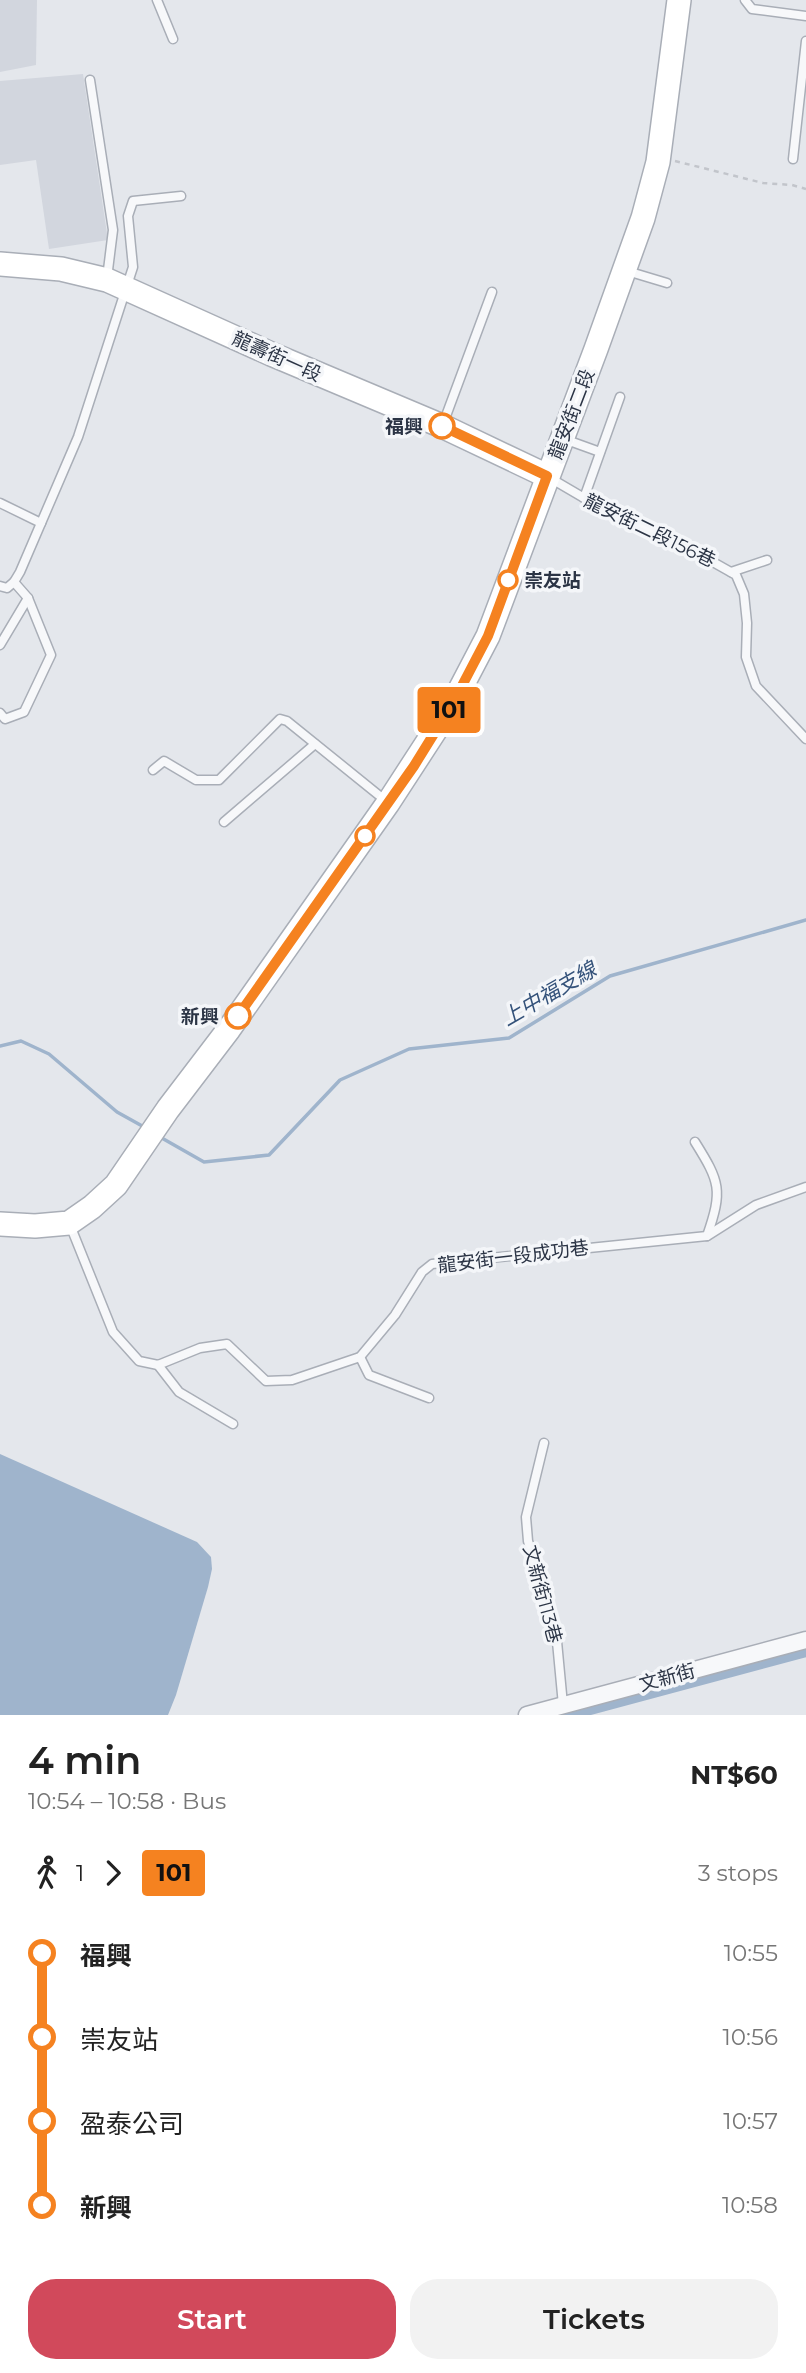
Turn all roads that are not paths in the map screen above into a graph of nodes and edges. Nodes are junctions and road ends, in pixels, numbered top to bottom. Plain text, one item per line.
1 (157, 0) edge
2 (679, 0) edge
3 (745, 0) edge
4 (806, 16) edge
5 (173, 40) dead end
6 (806, 41) edge
7 (90, 80) dead end
8 (793, 159) dead end
9 (181, 196) dead end
10 (0, 264) edge
11 (624, 270) junction
12 (667, 283) dead end
13 (116, 284) junction
14 (492, 292) dead end
15 (620, 397) dead end
16 (442, 426) junction
17 (562, 438) junction
18 (600, 452) junction
19 (547, 476) junction
20 (584, 498) junction
21 (0, 503) edge
22 (41, 523) junction
23 (767, 560) dead end
24 (731, 572) junction
25 (14, 582) junction
26 (0, 586) edge
27 (28, 598) junction
28 (0, 645) edge
29 (0, 713) edge
30 (802, 731) edge
31 (806, 739) edge
32 (315, 744) junction
33 (153, 770) dead end
34 (388, 803) junction
35 (224, 822) dead end
36 (695, 1142) dead end
37 (806, 1187) edge
38 (69, 1223) junction
39 (0, 1224) edge
40 (707, 1236) junction
41 (360, 1357) junction
42 (158, 1365) junction
43 (429, 1398) dead end
44 (233, 1424) dead end
45 (544, 1443) dead end
46 (806, 1640) edge
47 (563, 1705) junction
48 (527, 1715) edge

1 - 5 lane
2 - 11 street, 龍安街二段
3 - 4 lane
6 - 8 lane
7 - 13 lane
9 - 13 lane
10 - 13 street, 龍壽街一段
11 - 12 lane
11 - 17 street, 龍安街二段
13 - 16 street, 龍壽街一段
13 - 22 lane
14 - 16 lane
15 - 18 lane
16 - 19 street, 龍壽街一段
17 - 18 lane
17 - 19 street, 龍安街二段
18 - 20 lane
19 - 20 lane, 龍安街二段156巷
19 - 34 street, 龍安街二段
20 - 24 lane, 龍安街二段156巷
21 - 22 lane
22 - 25 lane
23 - 24 lane
24 - 30 lane, 龍安街二段156巷
25 - 26 lane
25 - 27 lane
27 - 28 lane
27 - 29 lane
30 - 31 lane, 龍安街二段156巷
32 - 33 lane
32 - 34 lane
32 - 35 lane
34 - 38 street, 龍安街二段
36 - 40 lane
37 - 40 lane, 龍安街一段成功巷
38 - 39 street
38 - 42 lane
40 - 41 lane, 龍安街一段成功巷
41 - 42 lane
41 - 43 lane
42 - 44 lane
45 - 47 lane, 文新街113巷
46 - 47 street, 文新街
47 - 48 street, 文新街

